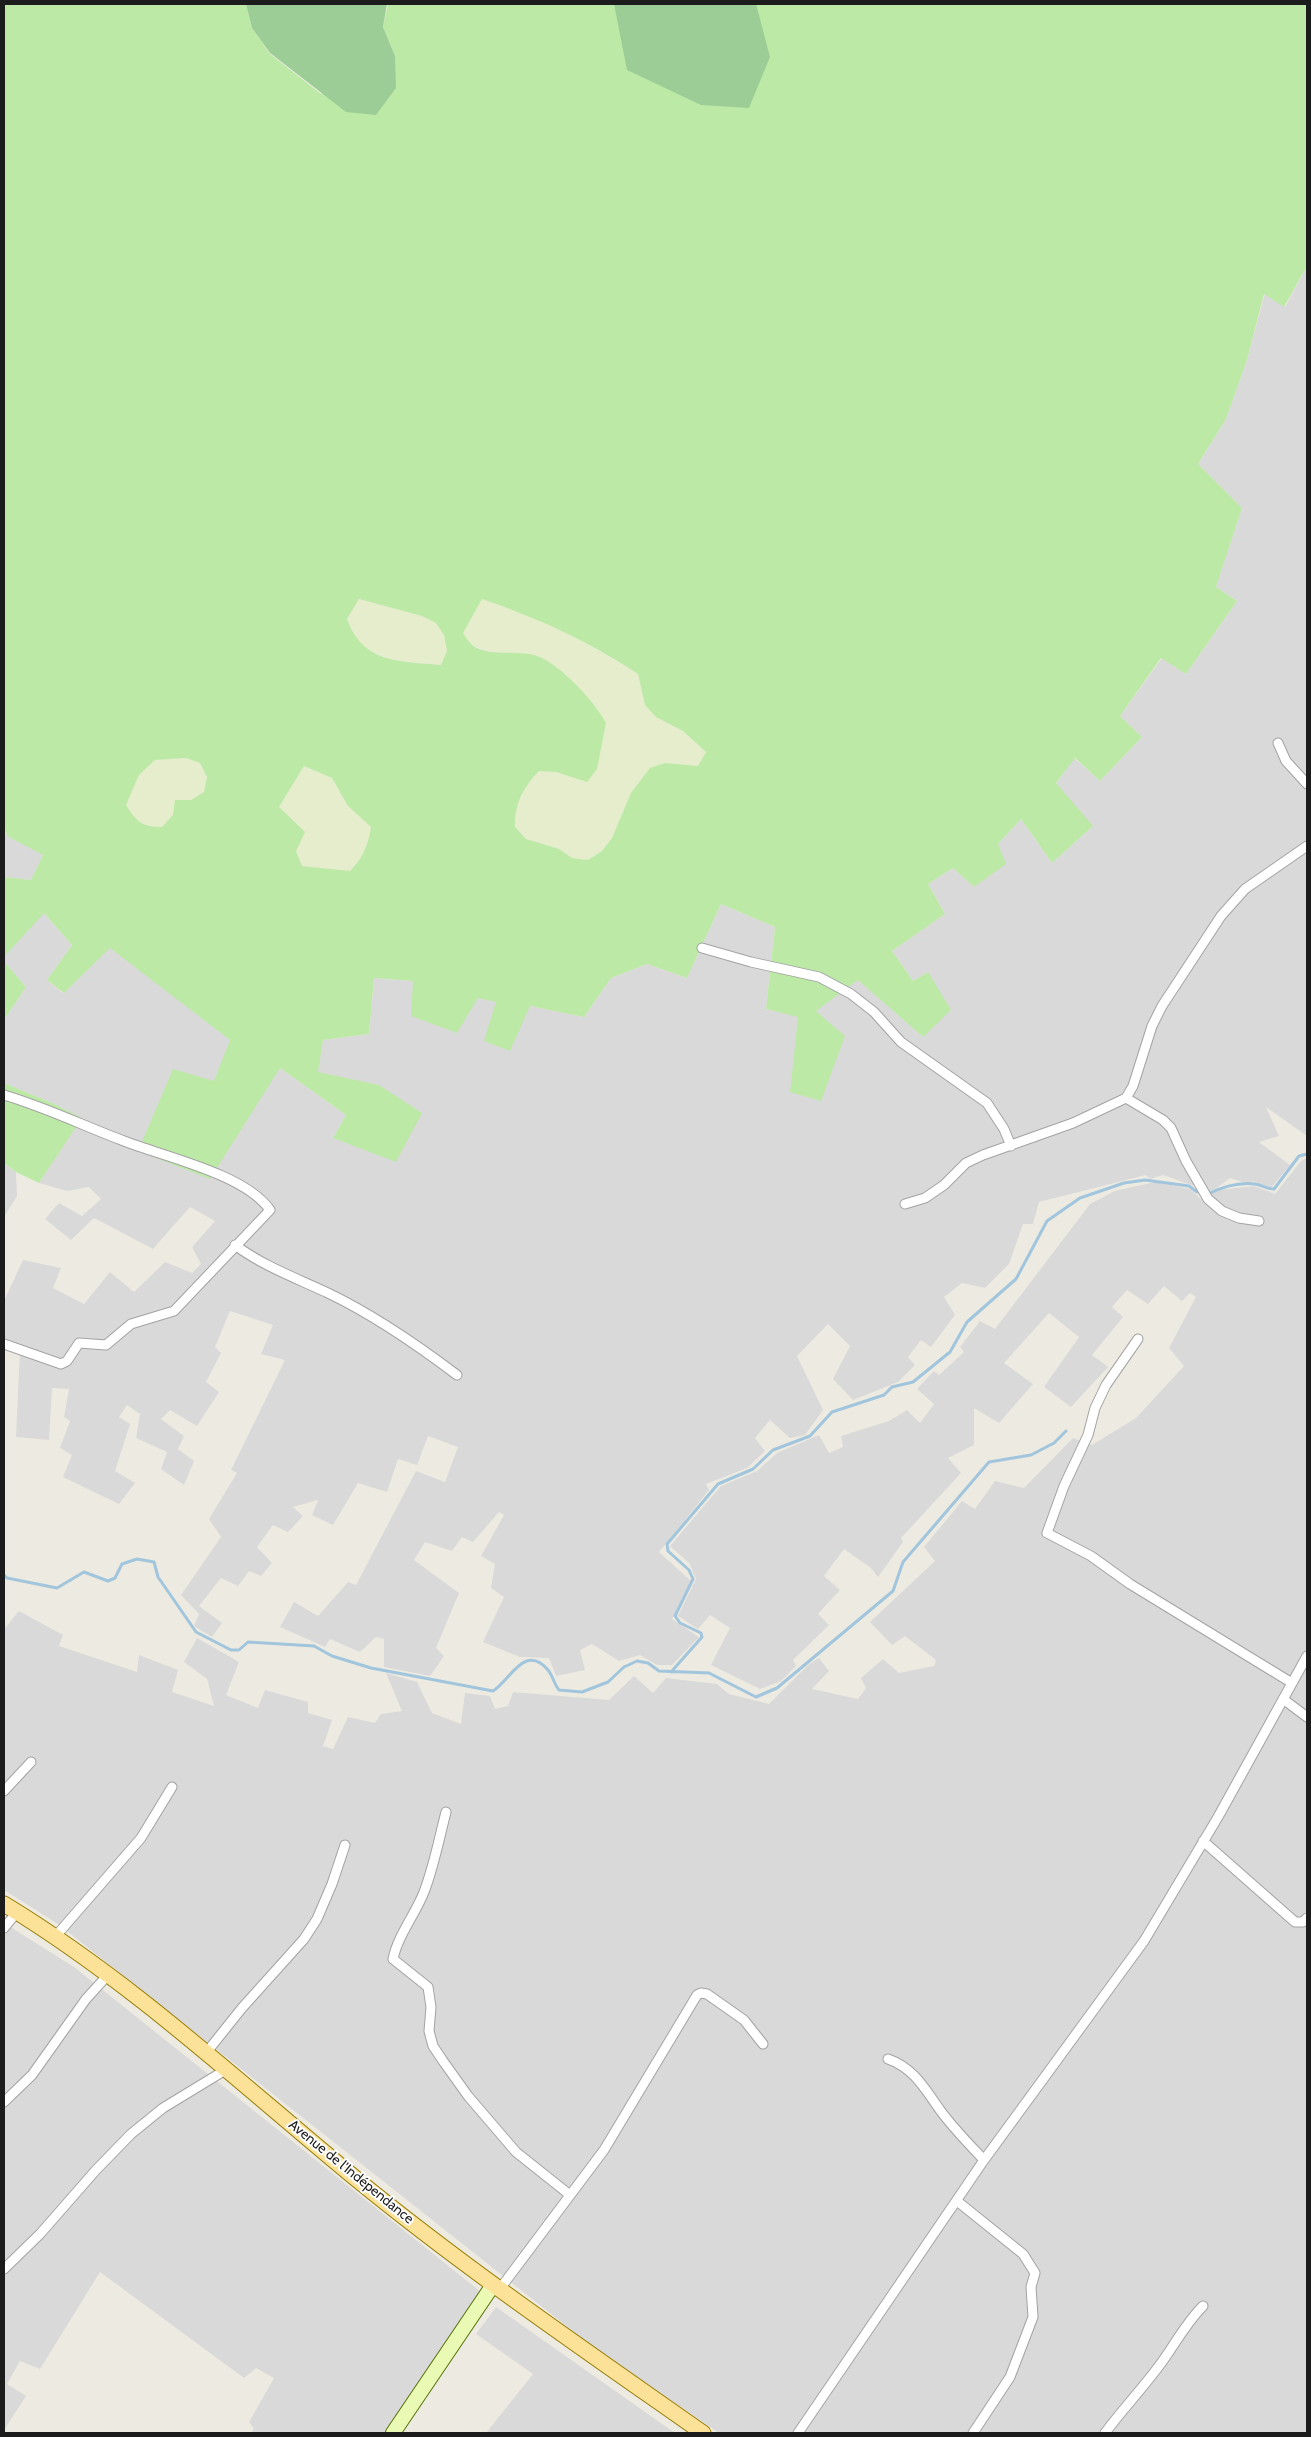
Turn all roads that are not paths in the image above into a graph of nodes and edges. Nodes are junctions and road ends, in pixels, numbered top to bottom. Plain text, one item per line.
1 (1278, 743) dead end
2 (1307, 784) edge
3 (1307, 846) edge
4 (702, 948) dead end
5 (4, 1095) edge
6 (1126, 1098) junction
7 (1010, 1146) junction
8 (905, 1204) dead end
9 (1259, 1221) dead end
10 (235, 1245) junction
11 (1138, 1339) dead end
12 (4, 1344) edge
13 (458, 1375) dead end
14 (1307, 1656) edge
15 (1292, 1683) junction
16 (1283, 1699) junction
17 (1307, 1717) edge
18 (31, 1762) dead end
19 (172, 1787) dead end
20 (4, 1792) edge
21 (446, 1812) dead end
22 (1204, 1841) junction
23 (345, 1845) dead end
24 (10, 1908) edge
25 (1307, 1918) edge
26 (4, 1928) edge
27 (55, 1936) junction
28 (107, 1976) junction
29 (763, 2044) dead end
30 (206, 2053) junction
31 (888, 2059) dead end
32 (227, 2069) junction
33 (4, 2102) edge
34 (984, 2160) junction
35 (570, 2194) junction
36 (957, 2201) junction
37 (4, 2269) edge
38 (496, 2288) junction
39 (1203, 2306) dead end
40 (393, 2433) edge
41 (703, 2433) edge
42 (798, 2433) edge
43 (973, 2433) edge
44 (1105, 2433) edge

1 - 2 street
3 - 6 street
4 - 7 street
5 - 10 street
6 - 7 street
6 - 9 street
7 - 8 street
10 - 12 street
10 - 13 street
11 - 15 street
14 - 15 street
15 - 16 street
16 - 17 street
16 - 22 street
18 - 20 street
19 - 27 street
21 - 35 street
22 - 25 street
22 - 34 street
23 - 30 street
24 - 26 street
24 - 27 main road, Avenue de l'Indépendance
27 - 28 main road, Avenue de l'Indépendance
28 - 30 main road, Avenue de l'Indépendance
28 - 33 street
29 - 35 street
30 - 32 main road, Avenue de l'Indépendance
31 - 34 street
32 - 37 street
32 - 38 main road, Avenue de l'Indépendance
34 - 36 street
35 - 38 street
36 - 42 street
36 - 43 street
38 - 40 street
38 - 41 main road, Avenue de l'Indépendance
39 - 44 street

